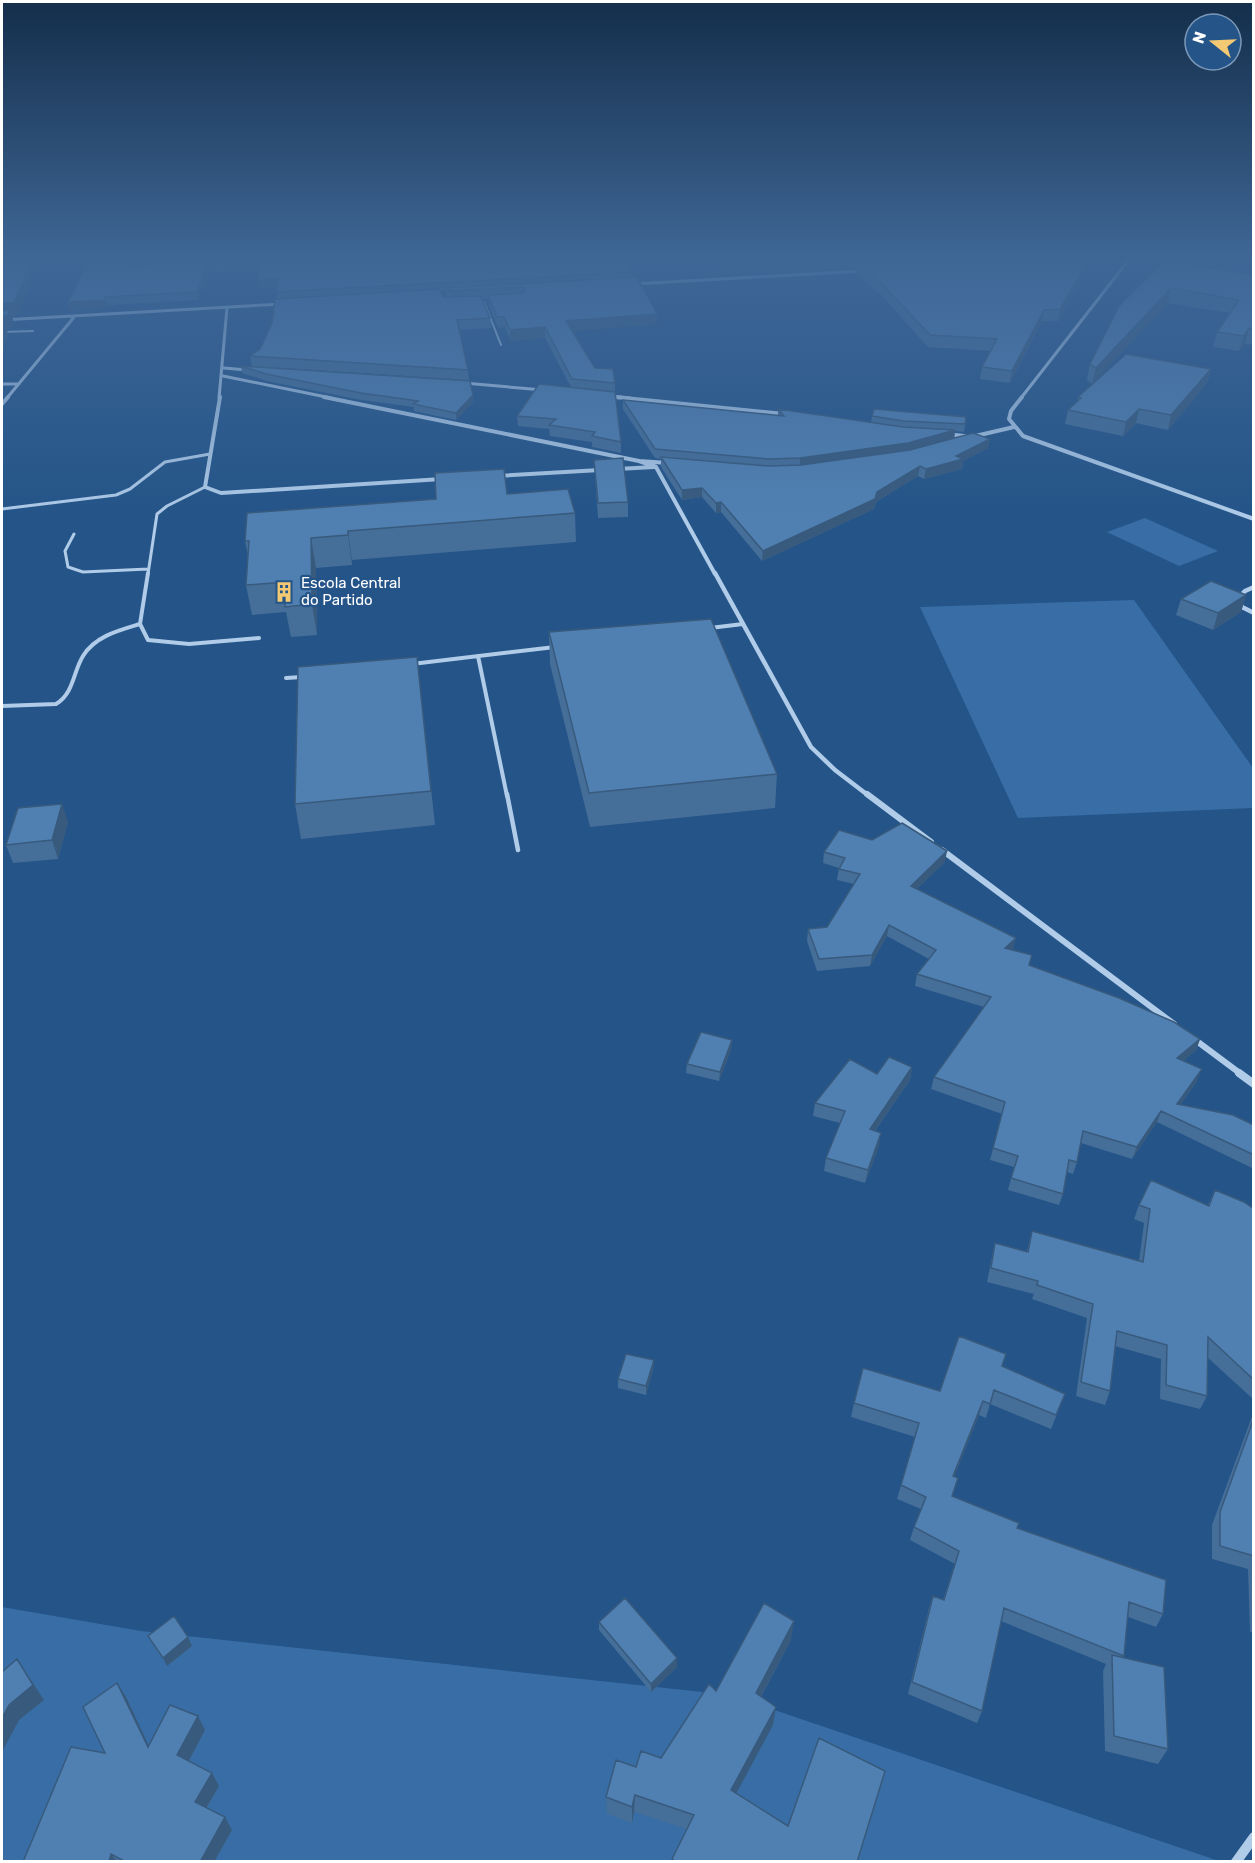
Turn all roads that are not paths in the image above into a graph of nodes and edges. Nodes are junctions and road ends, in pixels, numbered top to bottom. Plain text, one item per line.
1 (52, 344) edge
2 (225, 344) edge
3 (1063, 344) edge
4 (224, 368) junction
5 (258, 370) edge
6 (223, 376) junction
7 (461, 383) edge
8 (2, 384) edge
9 (19, 384) junction
10 (550, 391) edge
11 (606, 396) edge
12 (2, 404) edge
13 (790, 415) edge
14 (1014, 427) junction
15 (942, 433) edge
16 (973, 437) junction
17 (961, 440) edge
18 (210, 454) junction
19 (639, 461) junction
20 (672, 463) edge
21 (656, 467) junction
22 (494, 476) edge
23 (448, 479) edge
24 (205, 487) junction
25 (2, 509) edge
26 (1254, 519) edge
27 (74, 534) dead end
28 (148, 569) junction
29 (1254, 587) edge
30 (1254, 613) edge
31 (140, 624) junction
32 (743, 624) junction
33 (708, 628) edge
34 (259, 638) dead end
35 (559, 646) edge
36 (478, 656) junction
37 (410, 664) edge
38 (308, 676) edge
39 (286, 678) dead end
40 (2, 706) edge
41 (518, 850) dead end
42 (1178, 1027) edge
43 (1187, 1034) edge
44 (1254, 1084) edge
45 (1254, 1837) edge
46 (1236, 1862) edge

1 - 9 street
2 - 4 street
3 - 14 street
4 - 5 street
4 - 6 street
6 - 18 street
6 - 19 street
7 - 10 street
8 - 9 street
9 - 12 street
11 - 13 street
14 - 16 street
14 - 26 street
15 - 16 street
16 - 17 street
18 - 24 street
18 - 25 lane
19 - 20 street
19 - 21 street
21 - 22 street
21 - 32 street
23 - 24 street
24 - 28 lane
27 - 28 lane
28 - 31 lane
29 - 30 street
31 - 34 lane
31 - 40 lane
32 - 33 lane
32 - 42 street
35 - 36 lane
36 - 37 lane
36 - 41 lane
38 - 39 lane
43 - 44 street
45 - 46 street

